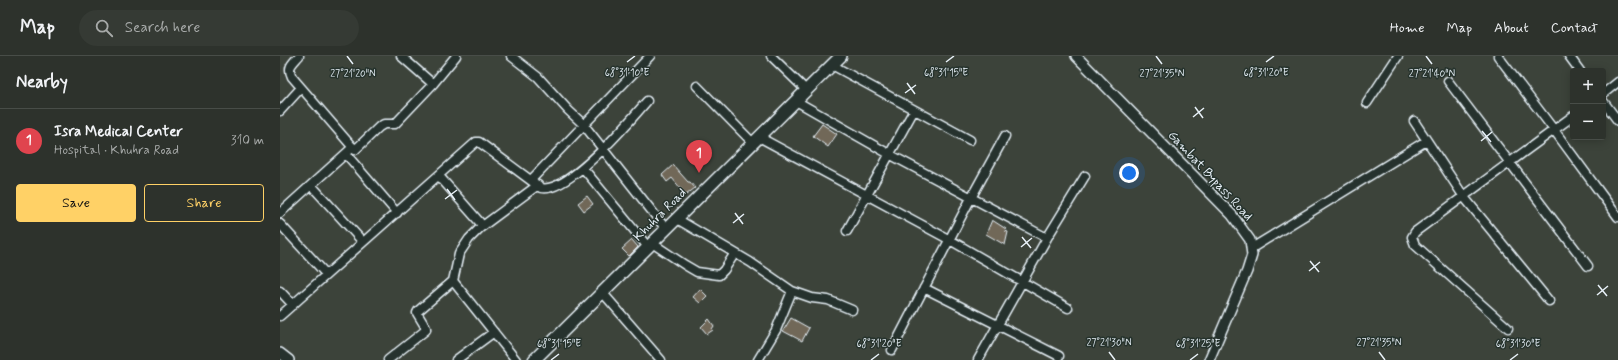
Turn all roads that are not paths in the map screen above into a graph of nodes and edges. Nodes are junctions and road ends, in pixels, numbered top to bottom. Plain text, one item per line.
1 (299, 56) edge
2 (401, 56) edge
3 (456, 56) edge
4 (512, 56) edge
5 (650, 56) edge
6 (771, 56) edge
7 (841, 56) edge
8 (1076, 56) edge
9 (1398, 56) edge
10 (1498, 56) edge
11 (1569, 56) edge
12 (832, 65) junction
13 (1578, 68) edge
14 (1448, 81) dead end
15 (1618, 82) edge
16 (433, 84) junction
17 (696, 86) dead end
18 (300, 89) junction
19 (806, 90) junction
20 (1606, 92) edge
21 (647, 101) dead end
22 (796, 101) junction
23 (1367, 103) dead end
24 (1605, 104) edge
25 (914, 110) junction
26 (280, 111) edge
27 (1570, 118) edge
28 (1414, 121) dead end
29 (1618, 122) edge
30 (584, 125) junction
31 (1554, 130) junction
32 (1006, 136) dead end
33 (756, 140) junction
34 (970, 140) dead end
35 (1426, 140) junction
36 (353, 147) junction
37 (604, 148) junction
38 (346, 154) junction
39 (889, 154) junction
40 (1510, 163) junction
41 (583, 168) junction
42 (439, 176) junction
43 (1085, 176) dead end
44 (535, 183) junction
45 (311, 185) junction
46 (866, 196) junction
47 (1464, 197) junction
48 (971, 198) junction
49 (280, 213) edge
50 (397, 213) junction
51 (1618, 217) edge
52 (677, 218) junction
53 (280, 224) edge
54 (483, 226) junction
55 (666, 229) junction
56 (847, 231) dead end
57 (1047, 238) junction
58 (950, 240) junction
59 (363, 242) junction
60 (650, 245) junction
61 (1252, 248) junction
62 (735, 253) junction
63 (1588, 266) dead end
64 (326, 274) junction
65 (453, 281) junction
66 (1022, 282) junction
67 (924, 288) junction
68 (280, 290) edge
69 (792, 291) junction
70 (602, 292) junction
71 (1549, 300) dead end
72 (292, 304) junction
73 (1068, 308) dead end
74 (852, 310) dead end
75 (280, 316) edge
76 (998, 325) junction
77 (1508, 328) dead end
78 (494, 332) junction
79 (892, 350) dead end
80 (280, 353) edge
81 (1059, 356) dead end
82 (289, 360) edge
83 (388, 360) edge
84 (456, 360) edge
85 (516, 360) edge
86 (534, 360) edge
87 (661, 360) edge
88 (758, 360) edge
89 (978, 360) edge
90 (1209, 360) edge

1 - 18 street
2 - 16 street
3 - 16 street
4 - 30 street
5 - 30 street
6 - 19 street
7 - 12 main road, Khuhra Road
8 - 61 street, Gambat Bypass Road
9 - 23 street
10 - 31 street
11 - 13 street
12 - 19 main road, Khuhra Road
12 - 25 street
14 - 40 street
15 - 20 street
16 - 36 street
17 - 33 street
18 - 26 street
18 - 36 street
19 - 22 main road, Khuhra Road
21 - 37 street
22 - 33 main road, Khuhra Road
22 - 39 street
24 - 29 street
25 - 34 street
25 - 39 street
27 - 31 street
28 - 35 street
30 - 37 street
30 - 44 street
31 - 40 street
31 - 51 street
32 - 48 street
33 - 46 street
33 - 52 main road, Khuhra Road
35 - 47 street
35 - 61 street
36 - 38 street
37 - 41 street
37 - 55 street
38 - 45 street
38 - 50 street
39 - 46 street
39 - 48 street
40 - 47 street
40 - 63 street
41 - 44 street
41 - 60 street
42 - 44 street
42 - 50 street
42 - 54 street
43 - 57 street
44 - 54 street
45 - 49 street
45 - 59 street
46 - 56 street
46 - 58 street
47 - 71 street
47 - 77 street
48 - 57 street
48 - 58 street
50 - 59 street
52 - 55 main road, Khuhra Road
52 - 62 street
53 - 64 street
54 - 65 street
55 - 60 main road, Khuhra Road
57 - 66 street
58 - 66 street
58 - 67 street
59 - 64 street
60 - 62 street
60 - 70 main road, Khuhra Road
61 - 90 street
62 - 69 street
64 - 72 street
65 - 78 street
65 - 83 street
66 - 73 street
66 - 76 street
67 - 76 street
67 - 79 street
68 - 72 street
69 - 74 street
69 - 88 street
70 - 86 main road, Khuhra Road
70 - 87 street
72 - 75 street
76 - 81 street
76 - 89 street
78 - 84 street
78 - 85 street
80 - 82 street

